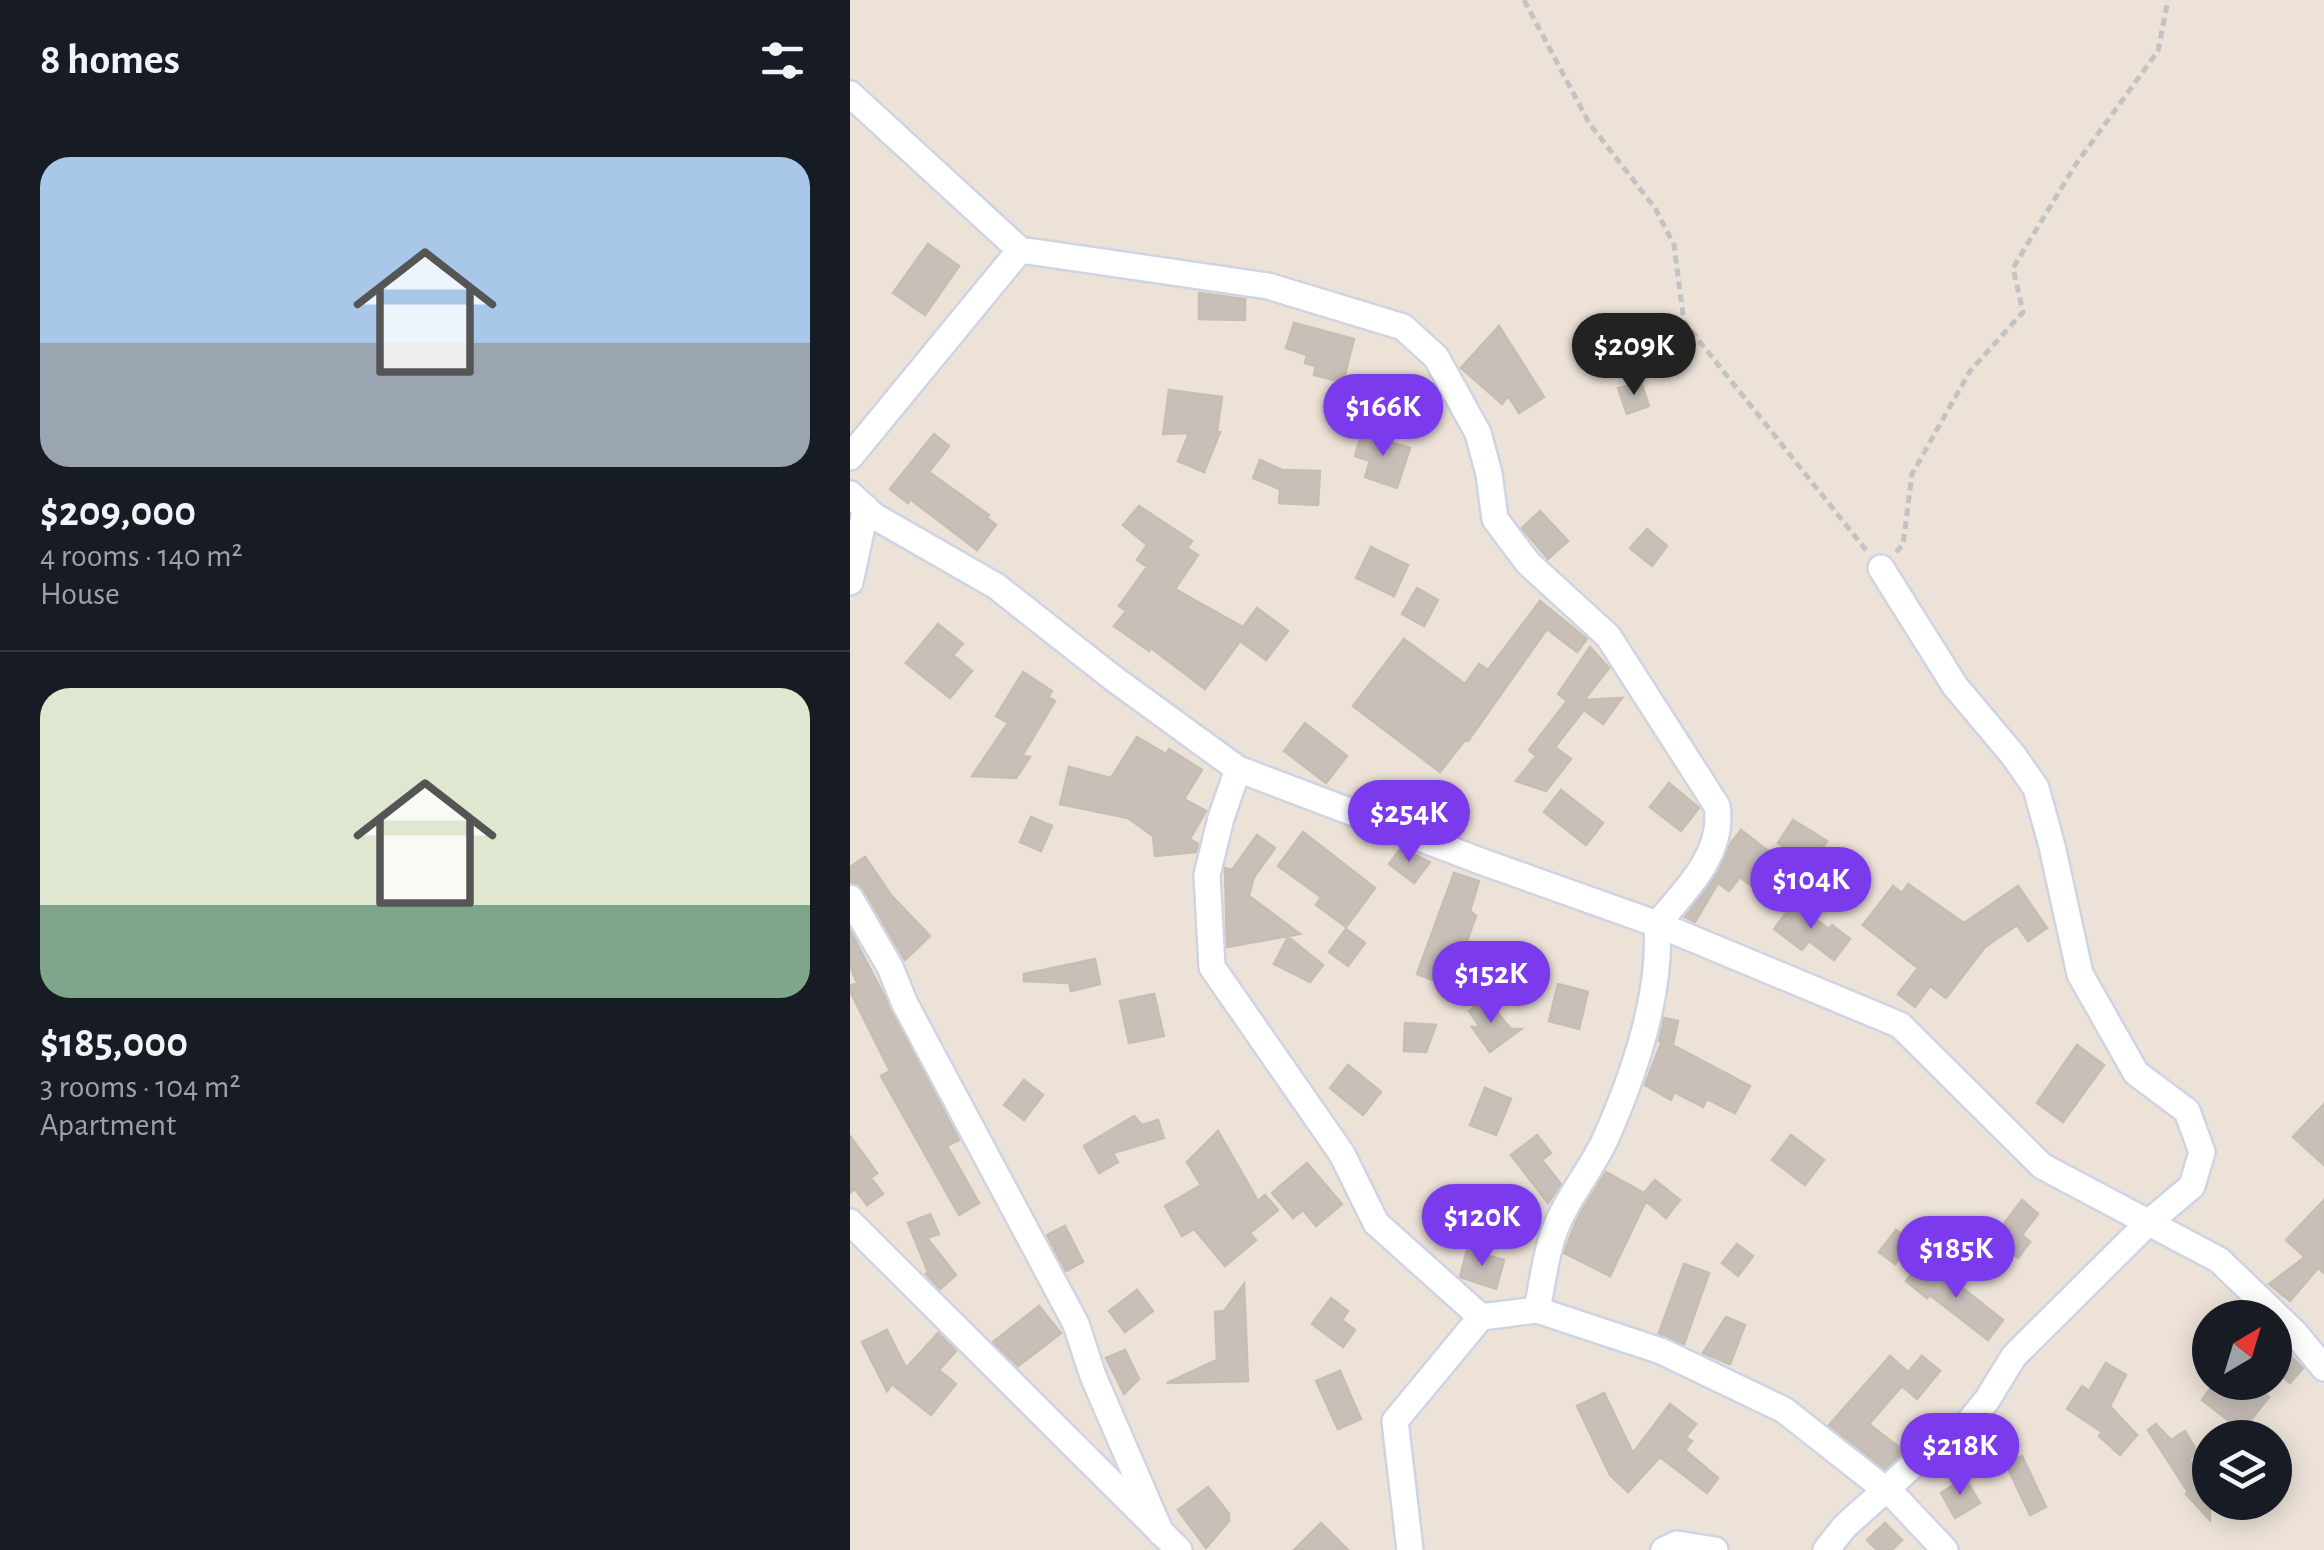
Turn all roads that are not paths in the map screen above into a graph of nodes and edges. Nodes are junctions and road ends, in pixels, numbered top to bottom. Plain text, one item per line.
1 (850, 94) edge
2 (1020, 250) junction
3 (850, 456) edge
4 (858, 501) edge
5 (1881, 568) road end
6 (850, 582) edge
7 (1238, 769) junction
8 (850, 898) edge
9 (1657, 924) junction
10 (850, 1222) edge
11 (2148, 1223) junction
12 (1537, 1310) junction
13 (1481, 1317) junction
14 (2324, 1368) edge
15 (1884, 1490) junction
16 (1170, 1541) edge
17 (1412, 1549) edge
18 (1664, 1550) edge
19 (1715, 1550) edge
20 (1826, 1550) edge
21 (1945, 1550) edge

1 - 2 street
2 - 3 street
2 - 9 street
4 - 6 street
4 - 7 street
5 - 11 street
7 - 9 street
7 - 13 street
8 - 16 street
9 - 11 street
9 - 12 street
10 - 16 street
11 - 14 street
11 - 15 street
12 - 13 street
12 - 15 street
13 - 17 street
15 - 20 street
15 - 21 street
18 - 19 street

